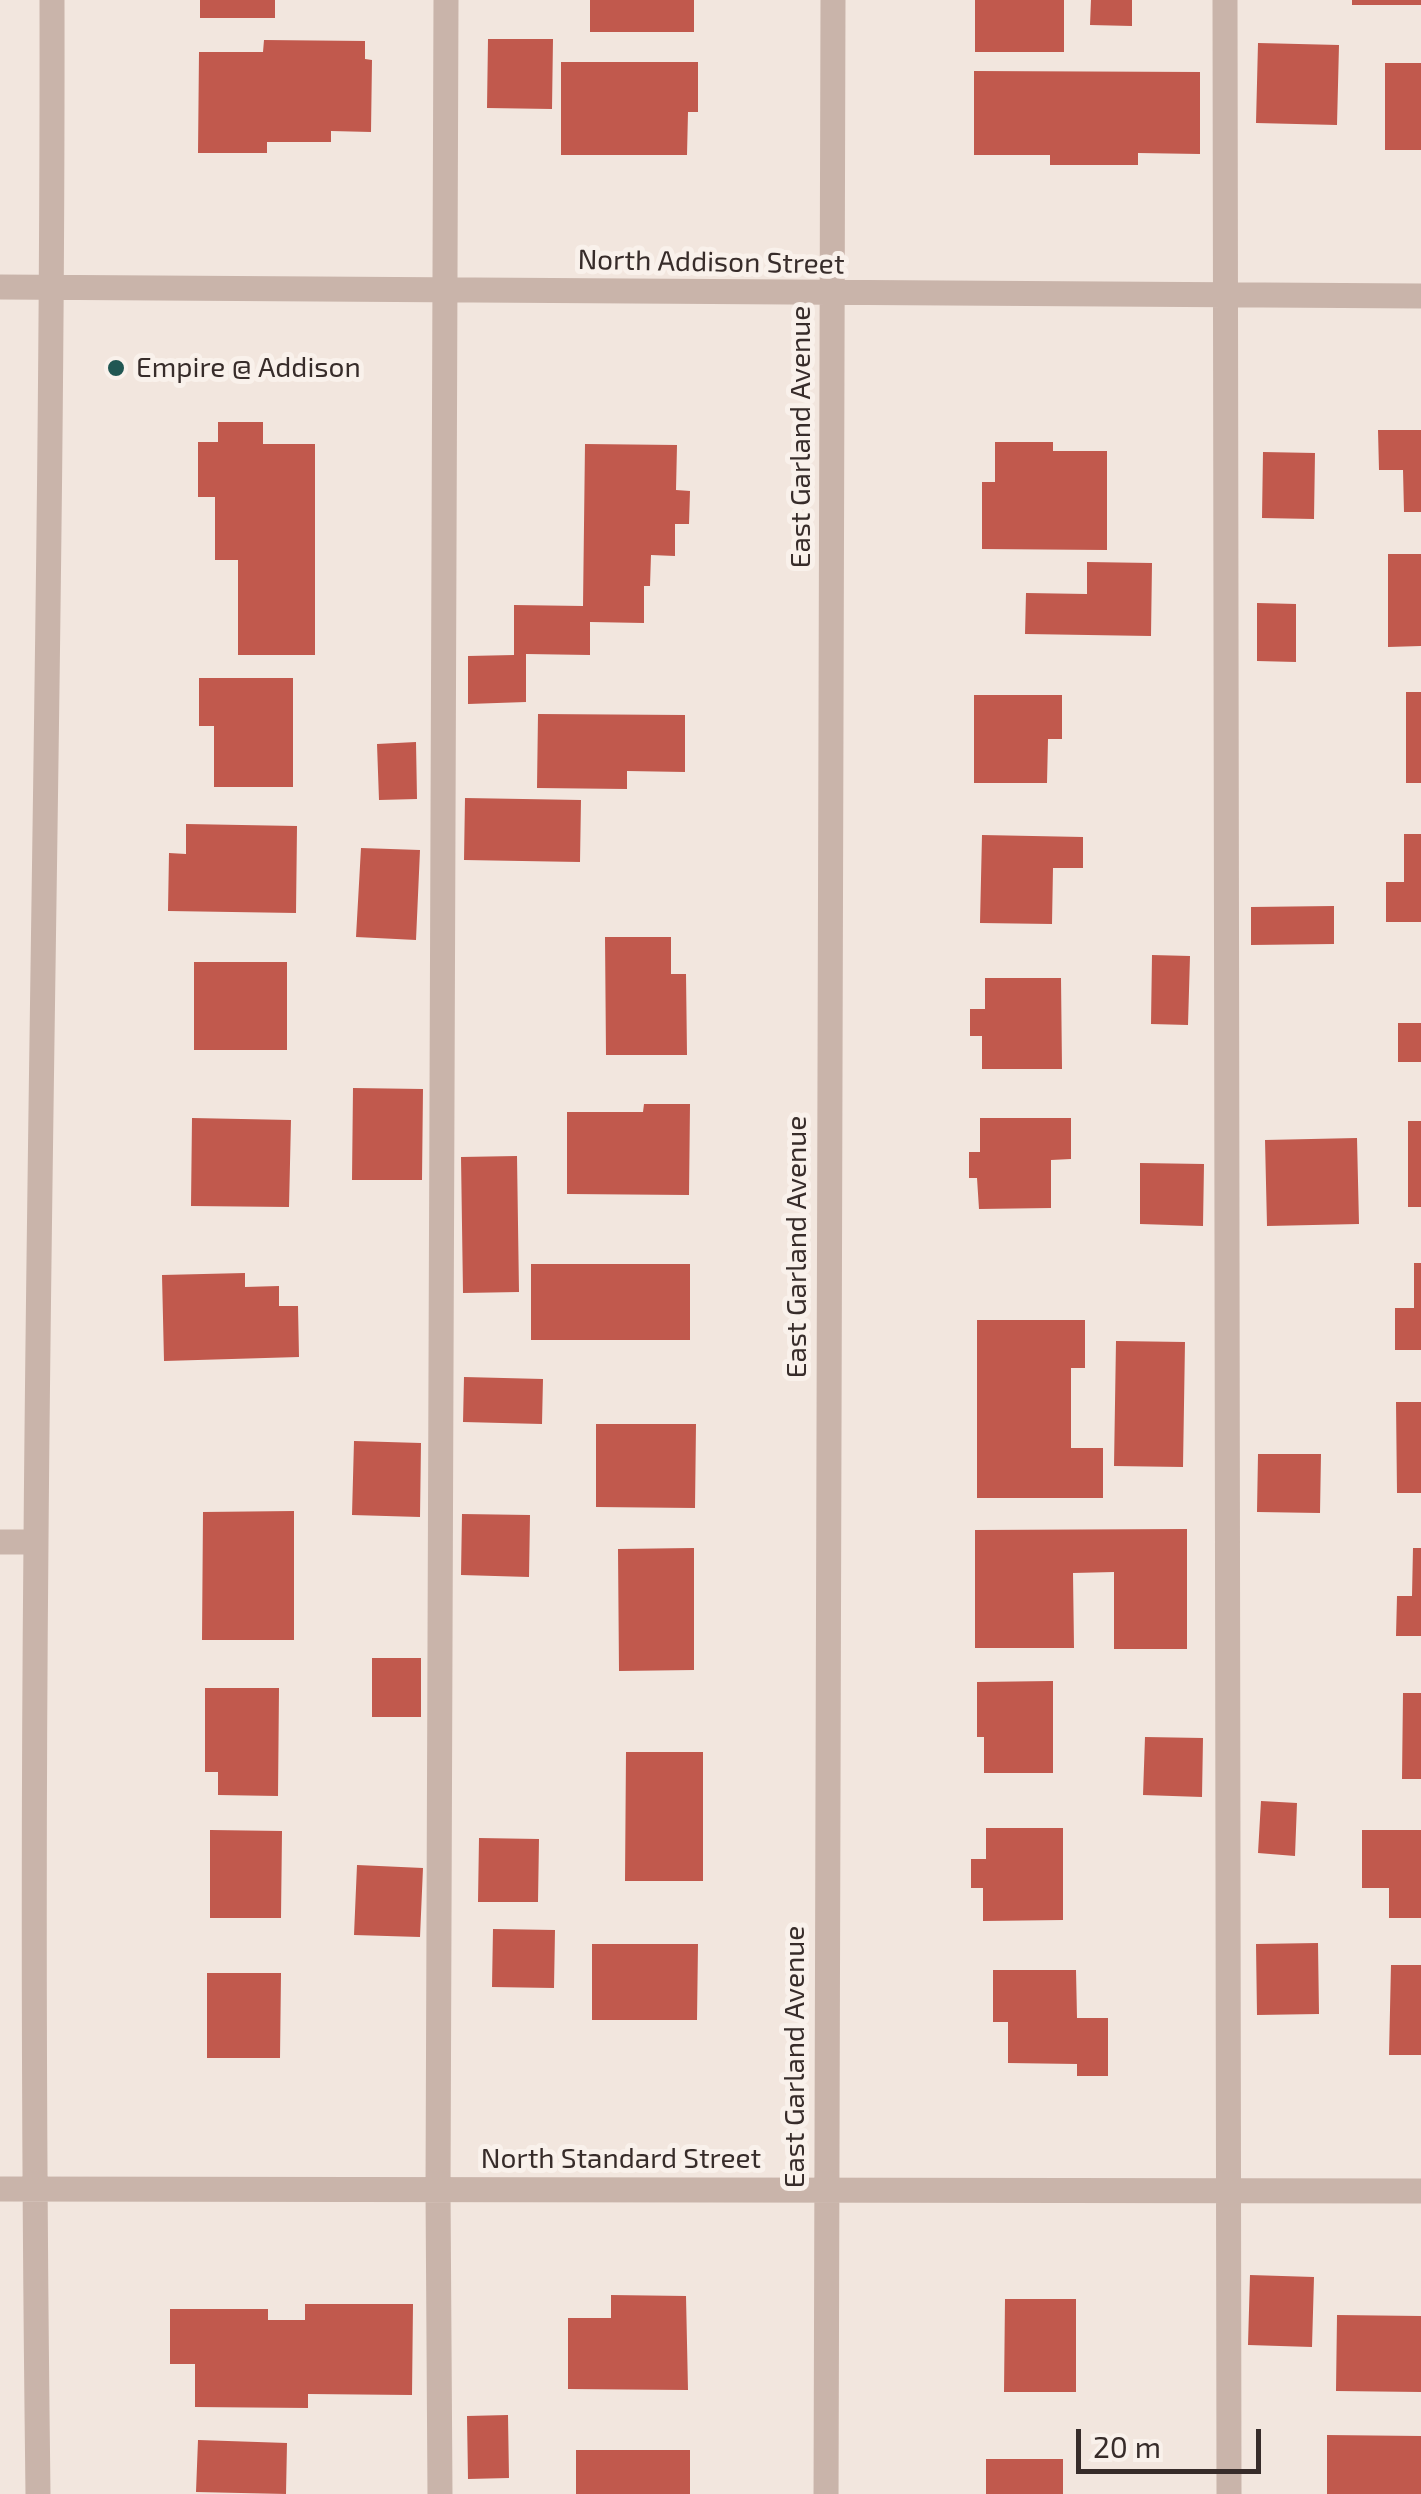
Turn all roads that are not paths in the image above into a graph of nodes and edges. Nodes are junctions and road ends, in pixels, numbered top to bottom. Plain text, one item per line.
1 (52, 0) edge
2 (446, 0) edge
3 (832, 0) edge
4 (1224, 0) edge
5 (0, 286) edge
6 (53, 286) junction
7 (446, 290) junction
8 (832, 293) junction
9 (1226, 295) junction
10 (1421, 296) edge
11 (0, 1542) edge
12 (36, 1542) junction
13 (0, 2189) edge
14 (34, 2189) junction
15 (438, 2189) junction
16 (824, 2189) junction
17 (1228, 2190) junction
18 (1421, 2191) edge
19 (38, 2494) edge
20 (440, 2494) edge
21 (826, 2494) edge
22 (1229, 2494) edge

1 - 6 street
2 - 7 street
3 - 8 street, East Garland Avenue
4 - 9 street
5 - 6 street, North Addison Street
6 - 7 street, North Addison Street
6 - 12 street
7 - 8 street, North Addison Street
7 - 15 street
8 - 9 street, North Addison Street
8 - 16 street, East Garland Avenue
9 - 10 street, North Addison Street
9 - 17 street
11 - 12 street
12 - 14 street
13 - 14 street, North Standard Street
14 - 15 street, North Standard Street
14 - 19 street
15 - 16 street, North Standard Street
15 - 20 street
16 - 17 street, North Standard Street
16 - 21 street, East Garland Avenue
17 - 18 street, North Standard Street
17 - 22 street

